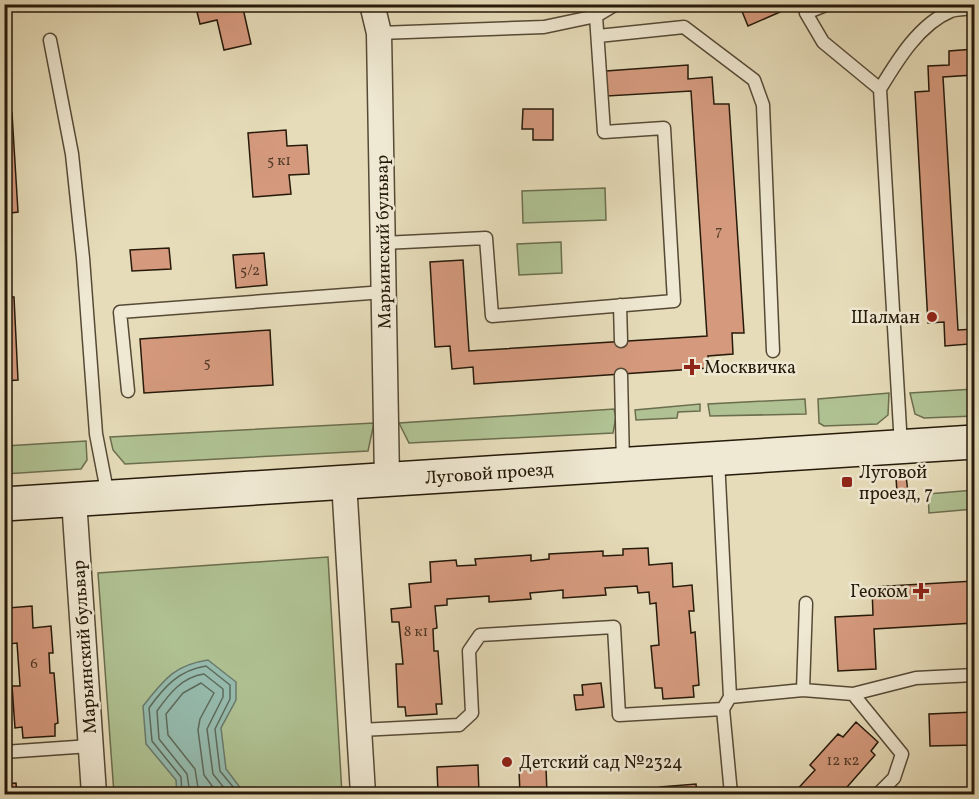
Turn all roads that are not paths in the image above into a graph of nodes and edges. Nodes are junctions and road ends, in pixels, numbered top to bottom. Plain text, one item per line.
1 (372, 4) edge
2 (616, 4) edge
3 (828, 4) edge
4 (975, 8) edge
5 (596, 16) junction
6 (379, 33) junction
7 (598, 36) junction
8 (50, 40) dead end
9 (880, 88) junction
10 (383, 243) junction
11 (384, 292) junction
12 (620, 305) junction
13 (621, 342) dead end
14 (773, 351) dead end
15 (621, 375) dead end
16 (128, 391) dead end
17 (975, 442) edge
18 (901, 447) junction
19 (718, 458) junction
20 (623, 465) junction
21 (387, 480) junction
22 (344, 482) junction
23 (108, 498) junction
24 (74, 500) junction
25 (4, 504) edge
26 (806, 603) dead end
27 (975, 675) edge
28 (804, 690) junction
29 (853, 694) junction
30 (730, 697) junction
31 (723, 709) junction
32 (360, 730) junction
33 (90, 746) junction
34 (4, 752) edge
35 (94, 795) edge
36 (363, 795) edge
37 (731, 795) edge
38 (878, 795) edge

1 - 6 street, Марьинский бульвар
2 - 5 lane
3 - 9 lane
4 - 9 lane
5 - 6 lane
5 - 7 lane
6 - 10 street, Марьинский бульвар
7 - 12 lane
7 - 14 lane
8 - 23 lane
9 - 18 lane
10 - 11 street, Марьинский бульвар
10 - 12 lane
11 - 16 lane
11 - 21 street, Марьинский бульвар
12 - 13 lane
15 - 20 lane
17 - 18 street, Луговой проезд
18 - 19 street, Луговой проезд
19 - 20 street, Луговой проезд
19 - 30 lane
20 - 21 street, Луговой проезд
21 - 22 street, Луговой проезд
22 - 23 street, Луговой проезд
22 - 32 street
23 - 24 street, Луговой проезд
24 - 25 street, Луговой проезд
24 - 33 street, Марьинский бульвар
26 - 28 lane
27 - 29 lane
28 - 29 lane
28 - 30 lane
29 - 38 lane
30 - 31 lane
31 - 32 lane
31 - 37 lane
32 - 36 street
33 - 34 lane
33 - 35 street, Марьинский бульвар

